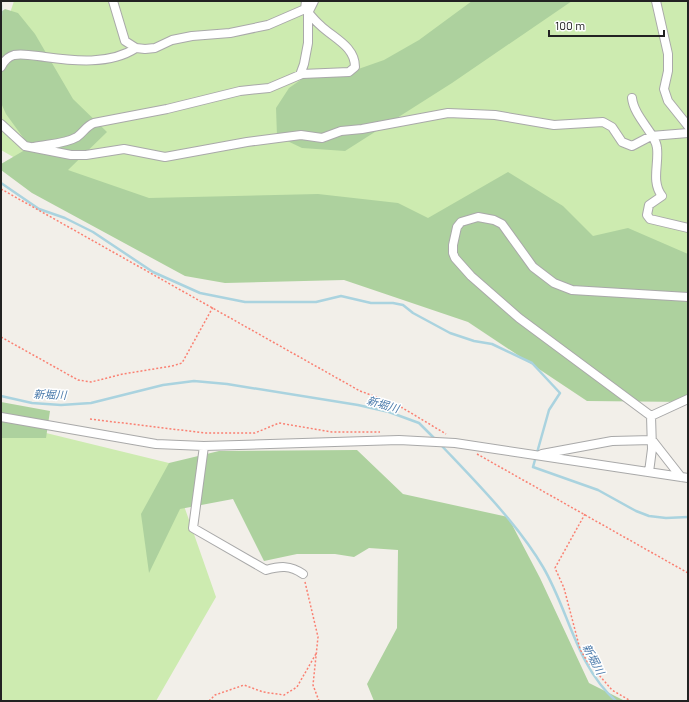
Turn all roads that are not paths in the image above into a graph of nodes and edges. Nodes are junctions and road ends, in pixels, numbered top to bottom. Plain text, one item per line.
1 (113, 1) edge
2 (314, 1) edge
3 (656, 1) edge
4 (306, 7) edge
5 (136, 48) junction
6 (1, 67) edge
7 (300, 75) junction
8 (632, 98) dead end
9 (1, 124) edge
10 (688, 126) edge
11 (688, 133) edge
12 (651, 136) junction
13 (32, 147) junction
14 (688, 228) edge
15 (688, 297) edge
16 (688, 399) edge
17 (651, 416) junction
18 (1, 417) edge
19 (652, 440) junction
20 (204, 446) junction
21 (535, 455) junction
22 (649, 472) junction
23 (685, 478) edge
24 (302, 574) road end

1 - 5 street
2 - 4 street
3 - 10 street
4 - 5 street
4 - 7 street
4 - 7 street
5 - 6 street
7 - 13 street
8 - 12 street
9 - 13 street
11 - 12 street
12 - 13 street
12 - 14 street
15 - 17 street
16 - 17 street
17 - 19 street
18 - 20 street
19 - 21 street
19 - 22 street
19 - 23 street
20 - 21 street
20 - 24 street
21 - 22 street
22 - 23 street

